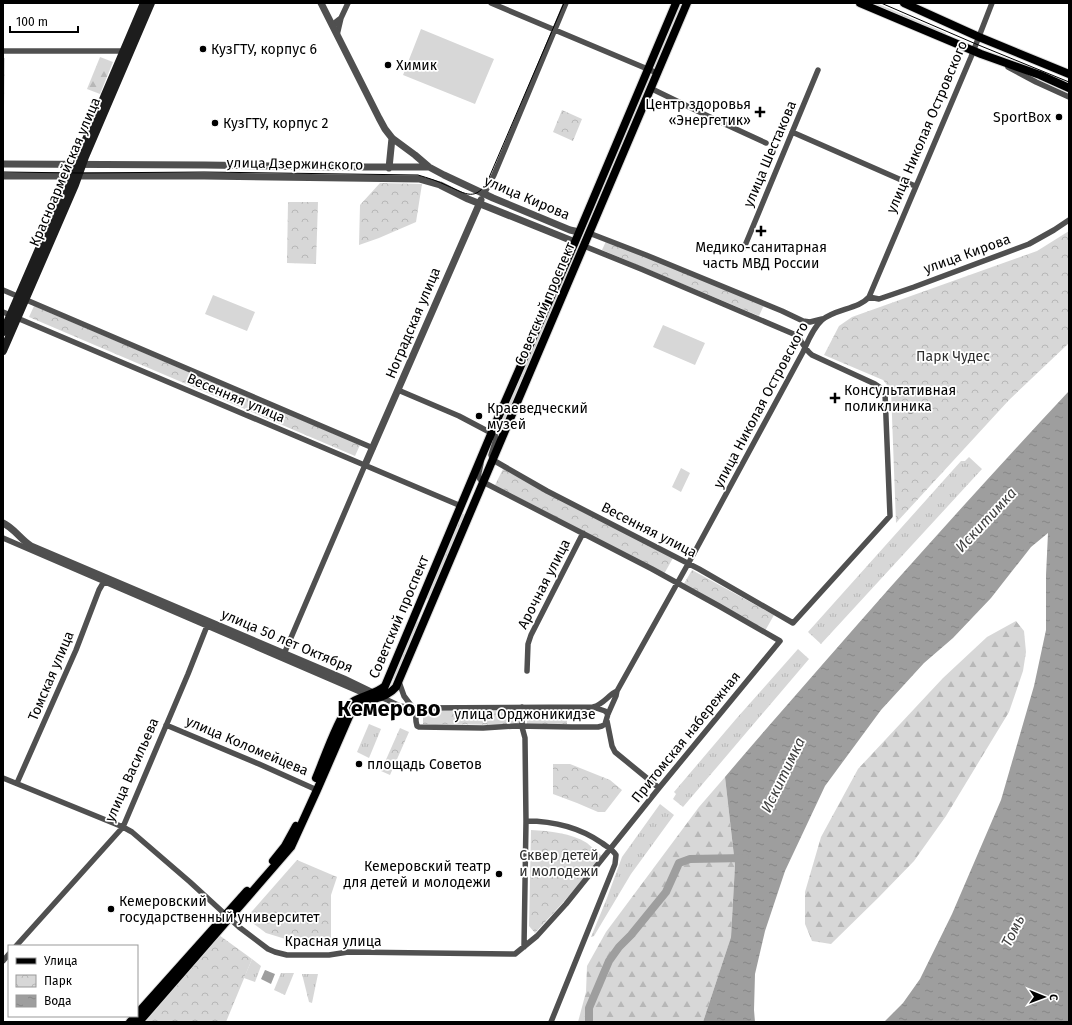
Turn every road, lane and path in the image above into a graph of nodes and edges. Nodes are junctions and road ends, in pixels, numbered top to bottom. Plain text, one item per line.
1 (144, 3) edge
2 (151, 3) edge
3 (321, 3) edge
4 (348, 3) edge
5 (492, 3) edge
6 (566, 3) edge
7 (676, 3) edge
8 (687, 3) edge
9 (860, 3) edge
10 (904, 3) edge
11 (992, 3) edge
12 (341, 18) junction
13 (332, 25) junction
14 (555, 30) junction
15 (337, 35) junction
16 (979, 37) junction
17 (3, 51) edge
18 (123, 51) junction
19 (973, 51) junction
20 (997, 61) junction
21 (648, 70) junction
22 (818, 70) dead end
23 (657, 74) junction
24 (1069, 74) edge
25 (650, 88) junction
26 (1069, 88) edge
27 (1069, 97) edge
28 (792, 132) junction
29 (392, 138) junction
30 (766, 143) dead end
31 (3, 164) edge
32 (79, 165) junction
33 (429, 167) junction
34 (389, 168) junction
35 (3, 176) edge
36 (74, 177) junction
37 (915, 186) junction
38 (484, 194) junction
39 (479, 203) junction
40 (1069, 220) edge
41 (579, 232) junction
42 (589, 233) junction
43 (574, 242) junction
44 (584, 246) junction
45 (744, 248) dead end
46 (3, 290) edge
47 (869, 297) junction
48 (22, 298) junction
49 (549, 300) junction
50 (559, 304) junction
51 (10, 315) edge
52 (823, 319) junction
53 (802, 321) junction
54 (3, 332) edge
55 (812, 334) junction
56 (796, 335) junction
57 (805, 348) junction
58 (3, 351) edge
59 (398, 390) junction
60 (492, 433) junction
61 (373, 448) junction
62 (481, 459) junction
63 (493, 460) junction
64 (365, 465) junction
65 (483, 482) junction
66 (461, 506) junction
67 (6, 524) edge
68 (583, 533) junction
69 (3, 537) edge
70 (688, 564) junction
71 (105, 580) junction
72 (677, 583) junction
73 (423, 593) junction
74 (434, 598) junction
75 (414, 616) junction
76 (424, 620) junction
77 (207, 623) junction
78 (284, 654) junction
79 (528, 671) dead end
80 (399, 682) junction
81 (618, 691) junction
82 (374, 695) junction
83 (416, 707) junction
84 (522, 707) junction
85 (593, 707) junction
86 (607, 717) junction
87 (166, 724) junction
88 (522, 727) junction
89 (3, 778) edge
90 (17, 783) junction
91 (658, 788) junction
92 (315, 789) junction
93 (526, 821) junction
94 (123, 827) junction
95 (610, 849) junction
96 (227, 917) junction
97 (17, 945) edge
98 (524, 947) junction
99 (138, 1013) edge
100 (139, 1022) edge
101 (550, 1022) edge

1 - 18 main road, Красноармейская улица
2 - 32 main road, Красноармейская улица
3 - 13 street, улица Кирова
4 - 12 street
5 - 14 street
6 - 14 street, Ноградская улица
7 - 21 main road, Советский проспект
8 - 23 main road, Советский проспект
9 - 19 main road
10 - 16 main road
11 - 16 street, улица Николая Островского
12 - 13 street
12 - 15 street
13 - 15 street, улица Кирова
14 - 21 street
14 - 38 street, Ноградская улица
15 - 29 street, улица Кирова
16 - 19 street, улица Николая Островского
16 - 24 main road
17 - 18 street
18 - 32 main road, Красноармейская улица
19 - 20 main road
19 - 37 street, улица Николая Островского
20 - 26 main road
20 - 27 street
21 - 23 street
21 - 41 main road, Советский проспект
22 - 28 street, улица Шестакова
23 - 25 main road, Советский проспект
25 - 30 street
25 - 42 main road, Советский проспект
28 - 37 street
28 - 45 street, улица Шестакова
29 - 33 street, улица Кирова
29 - 34 street
31 - 32 street, улица Дзержинского
32 - 34 street, улица Дзержинского
32 - 36 main road, Красноармейская улица
33 - 34 street, улица Дзержинского
33 - 38 street, улица Кирова
35 - 36 street, улица Дзержинского
36 - 39 street, улица Дзержинского
36 - 48 main road, Красноармейская улица
37 - 47 street, улица Николая Островского
38 - 39 street, Ноградская улица
38 - 41 street, улица Кирова
39 - 43 street, улица Дзержинского
39 - 59 street, Ноградская улица
40 - 47 street, улица Кирова
41 - 42 main road, улица Кирова
41 - 43 main road, Советский проспект
42 - 44 main road, Советский проспект
42 - 53 street, улица Кирова
43 - 44 main road, улица Кирова
43 - 49 main road, Советский проспект
44 - 50 main road, Советский проспект
44 - 56 street, улица Кирова
46 - 48 street, Весенняя улица
47 - 52 street, улица Николая Островского
48 - 51 main road, Красноармейская улица
48 - 61 street, Весенняя улица
49 - 50 main road
49 - 60 main road, Советский проспект
50 - 63 main road, Советский проспект
51 - 54 main road, Красноармейская улица
51 - 58 main road, Красноармейская улица
51 - 64 street, Весенняя улица
52 - 53 street
52 - 55 street, улица Николая Островского
53 - 55 street, улица Кирова
55 - 56 street, улица Кирова
55 - 57 street, улица Николая Островского
56 - 57 street
57 - 70 street, улица Николая Островского
57 - 70 street, Весенняя улица
59 - 60 street
59 - 61 street, Ноградская улица
60 - 62 main road, Советский проспект
60 - 63 street, Советский проспект
61 - 64 street, Ноградская улица
62 - 65 street, Советский проспект
62 - 66 main road, Советский проспект
63 - 65 main road, Советский проспект
63 - 70 street, Весенняя улица
64 - 66 street, Весенняя улица
64 - 78 street, Ноградская улица
65 - 68 street
65 - 74 main road, Советский проспект
66 - 73 main road, Советский проспект
67 - 69 street, улица 50 лет Октября
67 - 71 street, улица 50 лет Октября
68 - 72 street
68 - 79 street, Арочная улица
69 - 71 street, улица 50 лет Октября
70 - 72 street, улица Николая Островского
71 - 77 street, улица 50 лет Октября
71 - 90 street, Томская улица
72 - 81 street, улица Николая Островского
72 - 91 street, Притомская набережная
73 - 74 main road
73 - 75 main road, Советский проспект
74 - 76 main road, Советский проспект
75 - 76 main road
75 - 82 main road, Советский проспект
76 - 80 main road, Советский проспект
77 - 78 street, улица 50 лет Октября
77 - 82 street, улица 50 лет Октября
77 - 87 street, улица Васильева
78 - 82 street, улица 50 лет Октября
80 - 82 main road, Советский проспект
80 - 83 street
81 - 85 street, улица Орджоникидзе
81 - 86 street, улица Орджоникидзе
82 - 83 street, улица Орджоникидзе
82 - 92 main road, Советский проспект
82 - 92 main road, Советский проспект
83 - 84 street, улица Орджоникидзе
83 - 88 street, улица Орджоникидзе
84 - 85 street, улица Орджоникидзе
84 - 88 street
85 - 86 street
86 - 88 street, улица Орджоникидзе
86 - 91 street
87 - 92 street, улица Коломейцева
87 - 94 street, улица Васильева
88 - 93 street
89 - 90 street, Красная улица
90 - 94 street, Красная улица
91 - 95 street, Притомская набережная
92 - 96 main road, Советский проспект
93 - 95 street
93 - 98 street
94 - 96 street, Красная улица
94 - 97 street, улица Васильева
95 - 98 street, Притомская набережная
95 - 101 street
96 - 98 street, Красная улица
96 - 99 main road, Советский проспект
96 - 100 main road, Советский проспект

